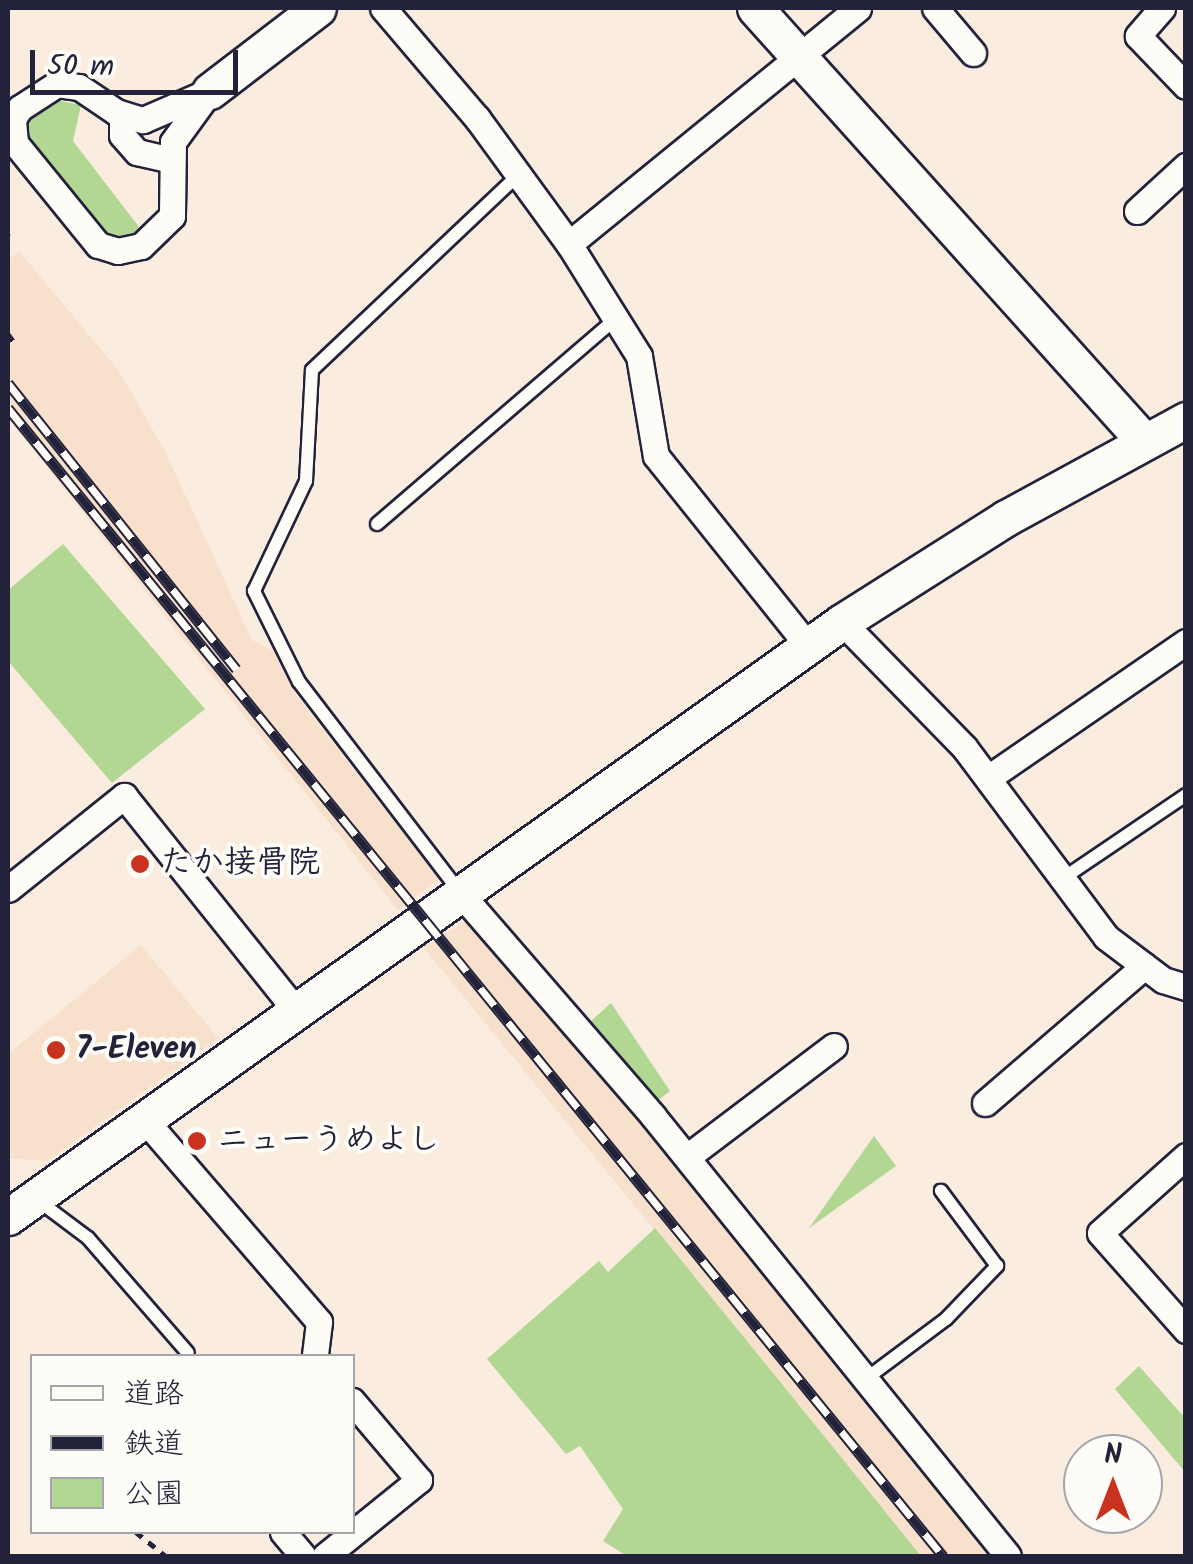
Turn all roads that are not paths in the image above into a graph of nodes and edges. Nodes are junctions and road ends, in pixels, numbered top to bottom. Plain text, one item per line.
1 (318, 8) edge
2 (383, 8) edge
3 (754, 8) edge
4 (858, 8) edge
5 (935, 8) edge
6 (1162, 8) edge
7 (974, 53) dead end
8 (801, 57) junction
9 (1186, 86) edge
10 (210, 91) junction
11 (122, 115) junction
12 (172, 160) junction
13 (1186, 166) edge
14 (518, 174) junction
15 (1137, 211) dead end
16 (569, 244) junction
17 (618, 317) junction
18 (1186, 420) edge
19 (1146, 442) junction
20 (377, 524) dead end
21 (842, 622) junction
22 (1186, 642) edge
23 (809, 647) junction
24 (988, 778) junction
25 (1186, 795) edge
26 (1060, 880) junction
27 (8, 889) edge
28 (460, 893) junction
29 (1144, 966) junction
30 (1186, 988) edge
31 (298, 1012) junction
32 (834, 1046) dead end
33 (985, 1103) dead end
34 (144, 1120) junction
35 (687, 1157) junction
36 (1183, 1165) edge
37 (941, 1191) dead end
38 (18, 1202) edge
39 (1186, 1330) edge
40 (188, 1353) dead end
41 (311, 1354) edge
42 (867, 1378) junction
43 (355, 1405) edge
44 (355, 1531) edge
45 (285, 1534) edge
46 (352, 1534) edge
47 (303, 1556) edge
48 (324, 1556) edge
49 (1008, 1556) edge

1 - 10 street
2 - 14 street
3 - 8 street
4 - 8 street
5 - 7 street
6 - 9 street
8 - 16 street
8 - 19 street
10 - 11 street
10 - 12 street
11 - 12 street
11 - 12 street
13 - 15 street
14 - 16 street
14 - 28 lane
16 - 17 street
17 - 20 lane
17 - 23 street
18 - 19 street
19 - 21 street
21 - 23 street
21 - 24 street
22 - 24 street
23 - 28 street
24 - 26 street
25 - 26 lane
26 - 29 street
27 - 31 street
28 - 31 street
28 - 35 street
29 - 30 street
29 - 33 street
31 - 34 street
32 - 35 street
34 - 38 street
34 - 41 street
35 - 42 street
36 - 39 street
37 - 42 lane
38 - 40 lane
42 - 49 street
43 - 44 street
45 - 47 street
46 - 48 street

